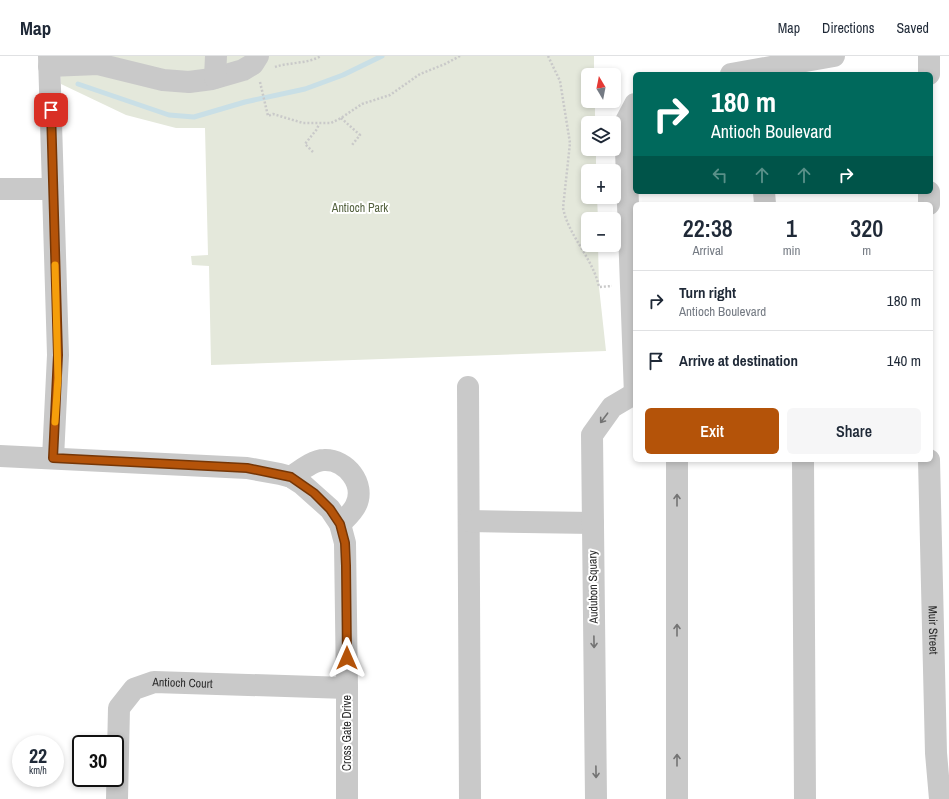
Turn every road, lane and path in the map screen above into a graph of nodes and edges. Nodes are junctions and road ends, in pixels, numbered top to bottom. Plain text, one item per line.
1 (216, 56) edge
2 (272, 56) edge
3 (460, 56) edge
4 (548, 56) edge
5 (834, 56) edge
6 (928, 56) edge
7 (255, 60) edge
8 (49, 61) edge
9 (763, 71) edge
10 (752, 72) edge
11 (928, 72) edge
12 (215, 78) junction
13 (261, 87) dead end
14 (633, 108) edge
15 (341, 118) junction
16 (318, 124) junction
17 (352, 146) dead end
18 (314, 152) dead end
19 (53, 188) junction
20 (0, 189) edge
21 (630, 286) junction
22 (633, 367) edge
23 (468, 387) dead end
24 (633, 395) edge
25 (0, 456) edge
26 (53, 458) junction
27 (677, 462) edge
28 (803, 462) edge
29 (929, 462) edge
30 (291, 477) junction
31 (469, 521) junction
32 (593, 523) junction
33 (340, 524) junction
34 (347, 688) junction
35 (118, 799) edge
36 (347, 799) edge
37 (470, 799) edge
38 (596, 799) edge
39 (677, 799) edge
40 (805, 799) edge
41 (940, 799) edge

1 - 12 street
2 - 7 street
3 - 15 path
4 - 21 path
5 - 9 street
6 - 11 street
7 - 12 street
8 - 12 street
8 - 19 street
9 - 10 street
13 - 16 path
14 - 21 street, Audubon Squary
15 - 16 path
15 - 17 path
16 - 18 path
19 - 20 street
19 - 26 street
21 - 22 street, Audubon Squary
23 - 31 street
24 -> 32 street, Audubon Squary
25 - 26 street, Cross Gate Drive
26 - 30 street, Cross Gate Drive
39 -> 27 street
28 - 40 street
29 - 41 street, Muir Street
30 - 33 street, Cross Gate Drive
30 - 33 street
31 - 32 street
31 - 37 street
32 -> 38 street, Audubon Squary
33 - 34 street, Cross Gate Drive
34 - 35 street, Antioch Court
34 - 36 street, Cross Gate Drive

